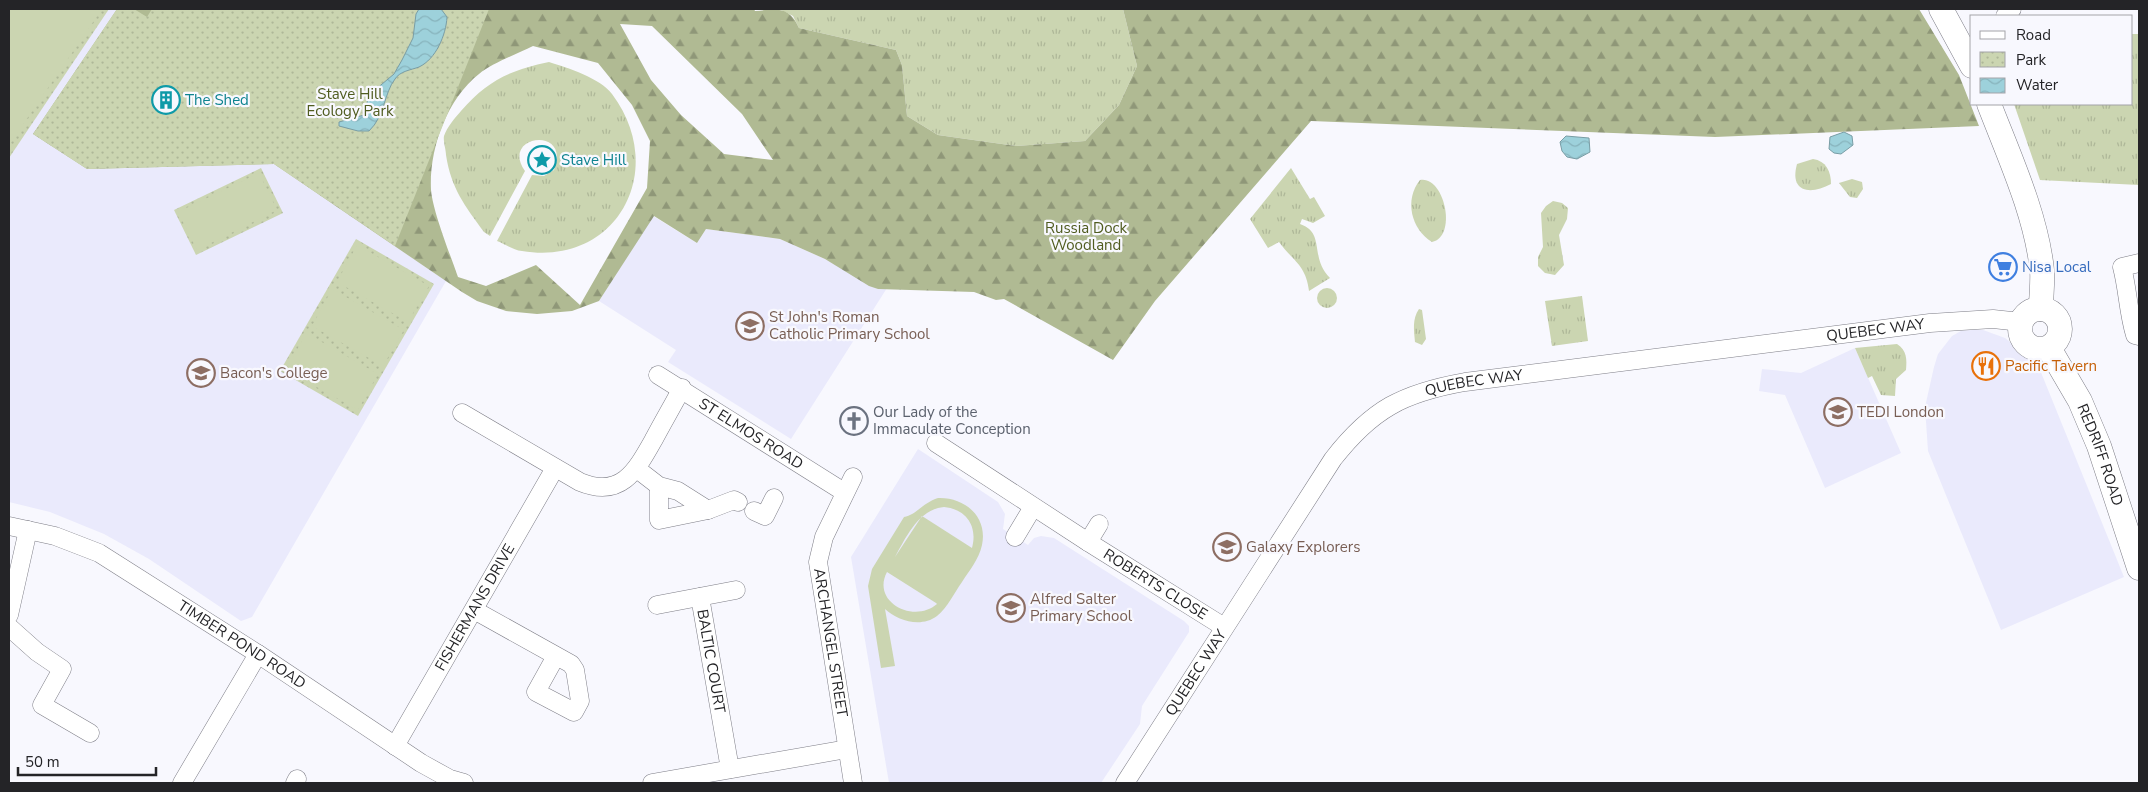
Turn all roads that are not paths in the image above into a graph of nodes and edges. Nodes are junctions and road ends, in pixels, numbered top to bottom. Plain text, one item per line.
1 (1941, 9) edge
2 (1970, 62) edge
3 (1989, 105) edge
4 (2139, 263) edge
5 (2041, 309) junction
6 (2021, 322) junction
7 (2139, 336) edge
8 (2048, 348) junction
9 (658, 375) dead end
10 (682, 388) junction
11 (462, 413) dead end
12 (936, 443) dead end
13 (555, 468) junction
14 (637, 469) junction
15 (848, 485) joint
16 (658, 486) junction
17 (774, 498) dead end
18 (738, 502) dead end
19 (1033, 507) junction
20 (708, 510) junction
21 (754, 511) dead end
22 (1099, 524) dead end
23 (9, 526) edge
24 (28, 530) junction
25 (1015, 537) dead end
26 (1088, 542) junction
27 (2139, 568) edge
28 (736, 590) dead end
29 (700, 597) junction
30 (657, 605) dead end
31 (474, 610) junction
32 (9, 615) edge
33 (9, 627) edge
34 (1224, 627) junction
35 (258, 654) junction
36 (556, 656) dead end
37 (90, 733) dead end
38 (395, 746) junction
39 (847, 749) junction
40 (730, 769) junction
41 (182, 783) edge
42 (464, 783) edge
43 (652, 783) edge
44 (853, 783) edge
45 (1125, 783) edge

1 - 2 main road
3 - 5 main road
4 - 7 street
5 - 6 main road
5 - 8 main road
6 - 8 main road
6 - 34 street, QUEBEC WAY
8 - 27 main road, REDRIFF ROAD
9 - 10 street, ST ELMOS ROAD
10 - 14 street
10 - 15 street, ST ELMOS ROAD
11 - 13 street
12 - 19 street, ROBERTS CLOSE
13 - 14 street
13 - 31 street, FISHERMANS DRIVE
14 - 16 street
15 - 39 street, ARCHANGEL STREET
16 - 20 street
16 - 20 street
17 - 21 street
18 - 20 street
19 - 25 street
19 - 26 street, ROBERTS CLOSE
22 - 26 street, ROBERTS CLOSE
23 - 24 street, TIMBER POND ROAD
24 - 32 street
24 - 35 street, TIMBER POND ROAD
26 - 34 street, ROBERTS CLOSE
28 - 29 street
29 - 30 street, BALTIC COURT
29 - 40 street, BALTIC COURT
31 - 36 street
31 - 38 street, FISHERMANS DRIVE
33 - 37 street
34 - 45 street, QUEBEC WAY
35 - 38 street, TIMBER POND ROAD
35 - 41 street
38 - 42 street, TIMBER POND ROAD
39 - 40 street
39 - 44 street, ARCHANGEL STREET
40 - 43 street

